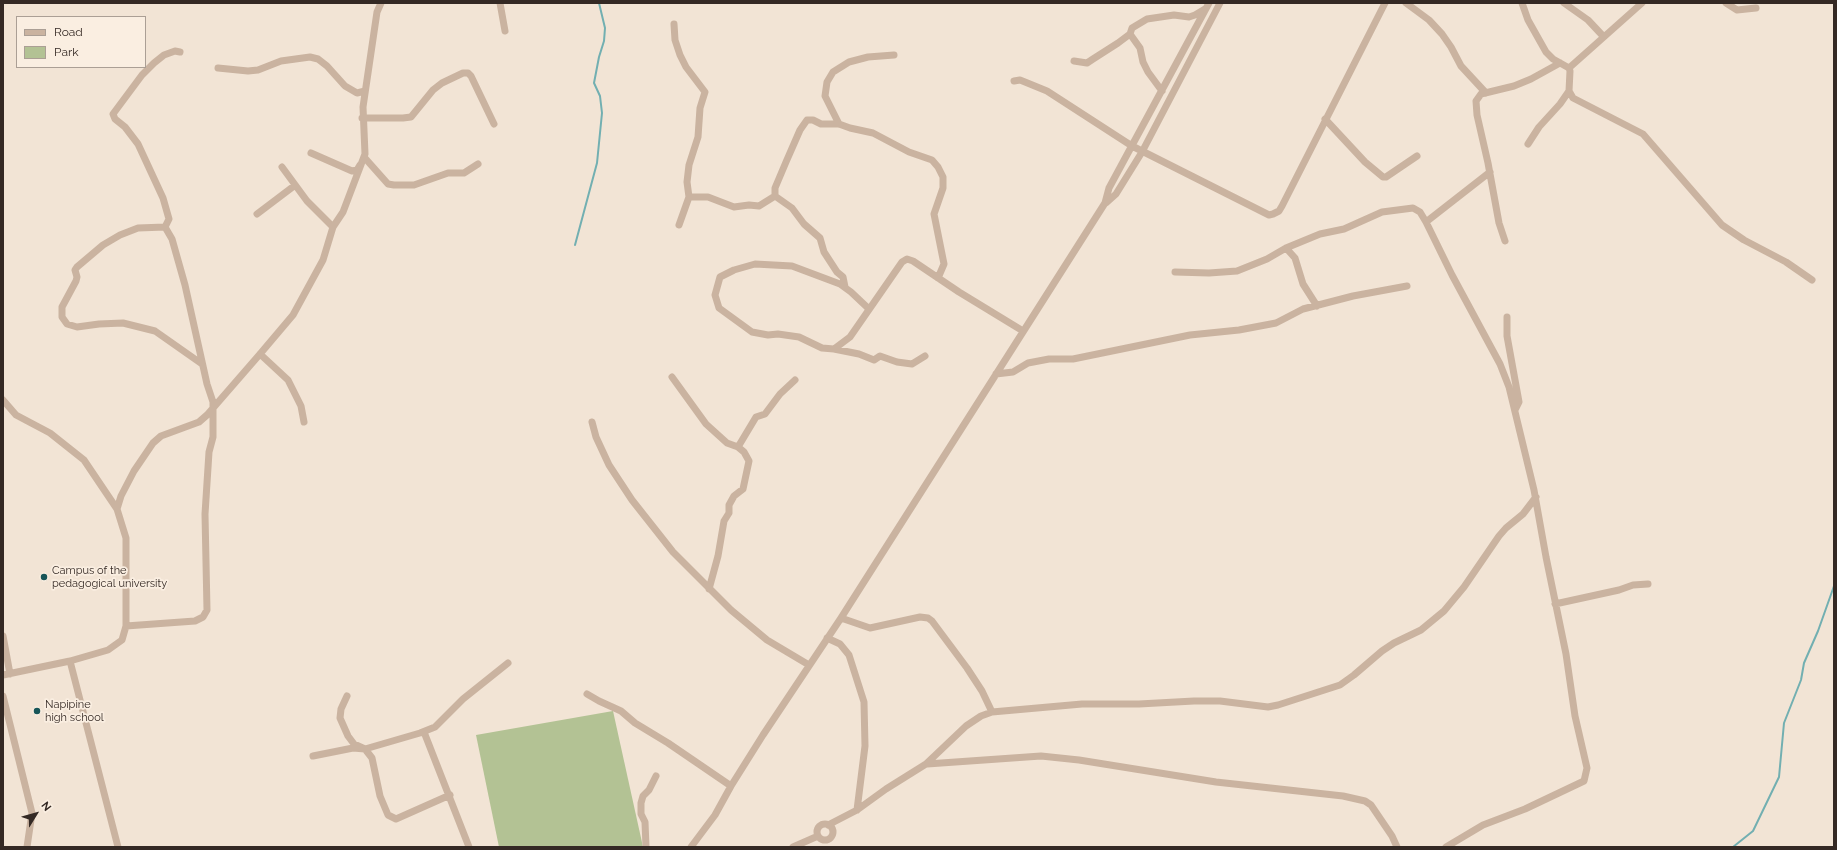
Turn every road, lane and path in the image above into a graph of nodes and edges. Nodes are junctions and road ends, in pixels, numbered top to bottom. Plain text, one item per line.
1 (381, 3) edge
2 (500, 3) edge
3 (1220, 3) edge
4 (1385, 3) edge
5 (1406, 3) edge
6 (1522, 3) edge
7 (1564, 3) edge
8 (1642, 3) edge
9 (1726, 3) edge
10 (1208, 5) edge
11 (1756, 8) dead end
12 (674, 24) dead end
13 (505, 31) dead end
14 (1130, 34) junction
15 (1603, 36) junction
16 (180, 52) dead end
17 (894, 55) dead end
18 (1074, 61) dead end
19 (1560, 63) junction
20 (218, 68) dead end
21 (1569, 68) junction
22 (1014, 81) dead end
23 (365, 91) junction
24 (1162, 91) junction
25 (1569, 91) junction
26 (1486, 92) junction
27 (1155, 105) junction
28 (1165, 110) junction
29 (362, 118) junction
30 (1325, 119) junction
31 (494, 124) dead end
32 (839, 124) junction
33 (1528, 144) dead end
34 (1132, 146) junction
35 (1142, 152) junction
36 (311, 153) dead end
37 (364, 153) junction
38 (1417, 156) dead end
39 (478, 164) dead end
40 (282, 167) dead end
41 (1490, 172) junction
42 (294, 186) junction
43 (775, 196) junction
44 (689, 197) junction
45 (1106, 203) junction
46 (257, 214) dead end
47 (1426, 222) junction
48 (679, 225) dead end
49 (333, 227) junction
50 (165, 228) junction
51 (1505, 241) dead end
52 (1286, 248) junction
53 (1175, 272) dead end
54 (938, 278) junction
55 (1812, 280) dead end
56 (1406, 286) dead end
57 (844, 287) junction
58 (1317, 306) junction
59 (868, 309) junction
60 (1507, 317) dead end
61 (1023, 331) junction
62 (834, 349) junction
63 (260, 354) junction
64 (925, 356) dead end
65 (202, 364) junction
66 (996, 374) junction
67 (672, 377) dead end
68 (795, 380) dead end
69 (3, 400) edge
70 (213, 408) junction
71 (1514, 410) junction
72 (304, 422) dead end
73 (592, 422) dead end
74 (738, 447) junction
75 (1536, 498) junction
76 (117, 509) junction
77 (1648, 584) dead end
78 (709, 589) junction
79 (1555, 604) junction
80 (842, 618) junction
81 (126, 626) junction
82 (3, 636) edge
83 (827, 638) junction
84 (70, 661) junction
85 (508, 663) dead end
86 (809, 665) junction
87 (7, 675) edge
88 (587, 694) dead end
89 (3, 696) edge
90 (347, 696) dead end
91 (992, 712) junction
92 (424, 732) junction
93 (366, 749) junction
94 (313, 756) dead end
95 (926, 764) junction
96 (656, 776) dead end
97 (731, 786) junction
98 (450, 795) junction
99 (857, 810) junction
100 (828, 825) junction
101 (818, 836) junction
102 (828, 843) edge
103 (27, 847) edge
104 (118, 847) edge
105 (469, 847) edge
106 (646, 847) edge
107 (691, 847) edge
108 (793, 847) edge
109 (1397, 847) edge
110 (1446, 847) edge

1 - 23 street
2 - 13 street
3 - 28 street
4 - 30 street
5 - 26 street
6 - 19 street
7 - 15 street
8 - 15 street
9 - 11 street
10 - 14 street
10 - 24 street
12 - 44 street
14 - 18 street
14 - 24 street
15 - 21 street
16 - 50 street
17 - 32 street
19 - 21 street
19 - 26 street
20 - 23 street
21 - 25 street
22 - 34 street
23 - 29 street
24 - 27 street
25 - 33 street
25 - 55 street
26 - 41 street
27 - 28 street
27 - 34 street
28 - 35 street
29 - 31 street
29 - 37 street
30 - 35 street
30 - 38 street
32 - 43 street
32 - 54 street
34 - 35 street
34 - 45 street
35 - 45 street
36 - 37 street
37 - 39 street
37 - 49 street
40 - 42 street
41 - 47 street
41 - 51 street
42 - 46 street
42 - 49 street
43 - 44 street
43 - 57 street
44 - 48 street
45 - 61 street
47 - 52 street
47 - 71 street
49 - 63 street
50 - 65 street
50 - 65 street
52 - 53 street
52 - 58 street
54 - 59 street
54 - 61 street
56 - 58 street
57 - 59 street
57 - 62 street
58 - 66 street
59 - 62 street
60 - 71 street
61 - 66 street
62 - 64 street
63 - 70 street
63 - 72 street
65 - 70 street
66 - 80 street
67 - 74 street
68 - 74 street
69 - 76 street
70 - 76 street
70 - 81 street
71 - 75 street
73 - 78 street
74 - 78 street
75 - 79 street
75 - 91 street
76 - 81 street
77 - 79 street
78 - 86 street
79 - 110 street
80 - 83 street
80 - 91 street
81 - 84 street
82 - 87 street
83 - 86 street
83 - 99 street
84 - 87 street
84 - 104 street
85 - 92 street
86 - 97 street
88 - 97 street
89 - 103 street
90 - 93 street
91 - 95 street
92 - 93 street
92 - 98 street
93 - 94 street
93 - 98 street
95 - 99 street
95 - 109 street
96 - 106 street
97 - 107 street
98 - 105 street
99 - 100 street
100 - 101 street
100 - 102 street
101 - 102 street
101 - 108 street

